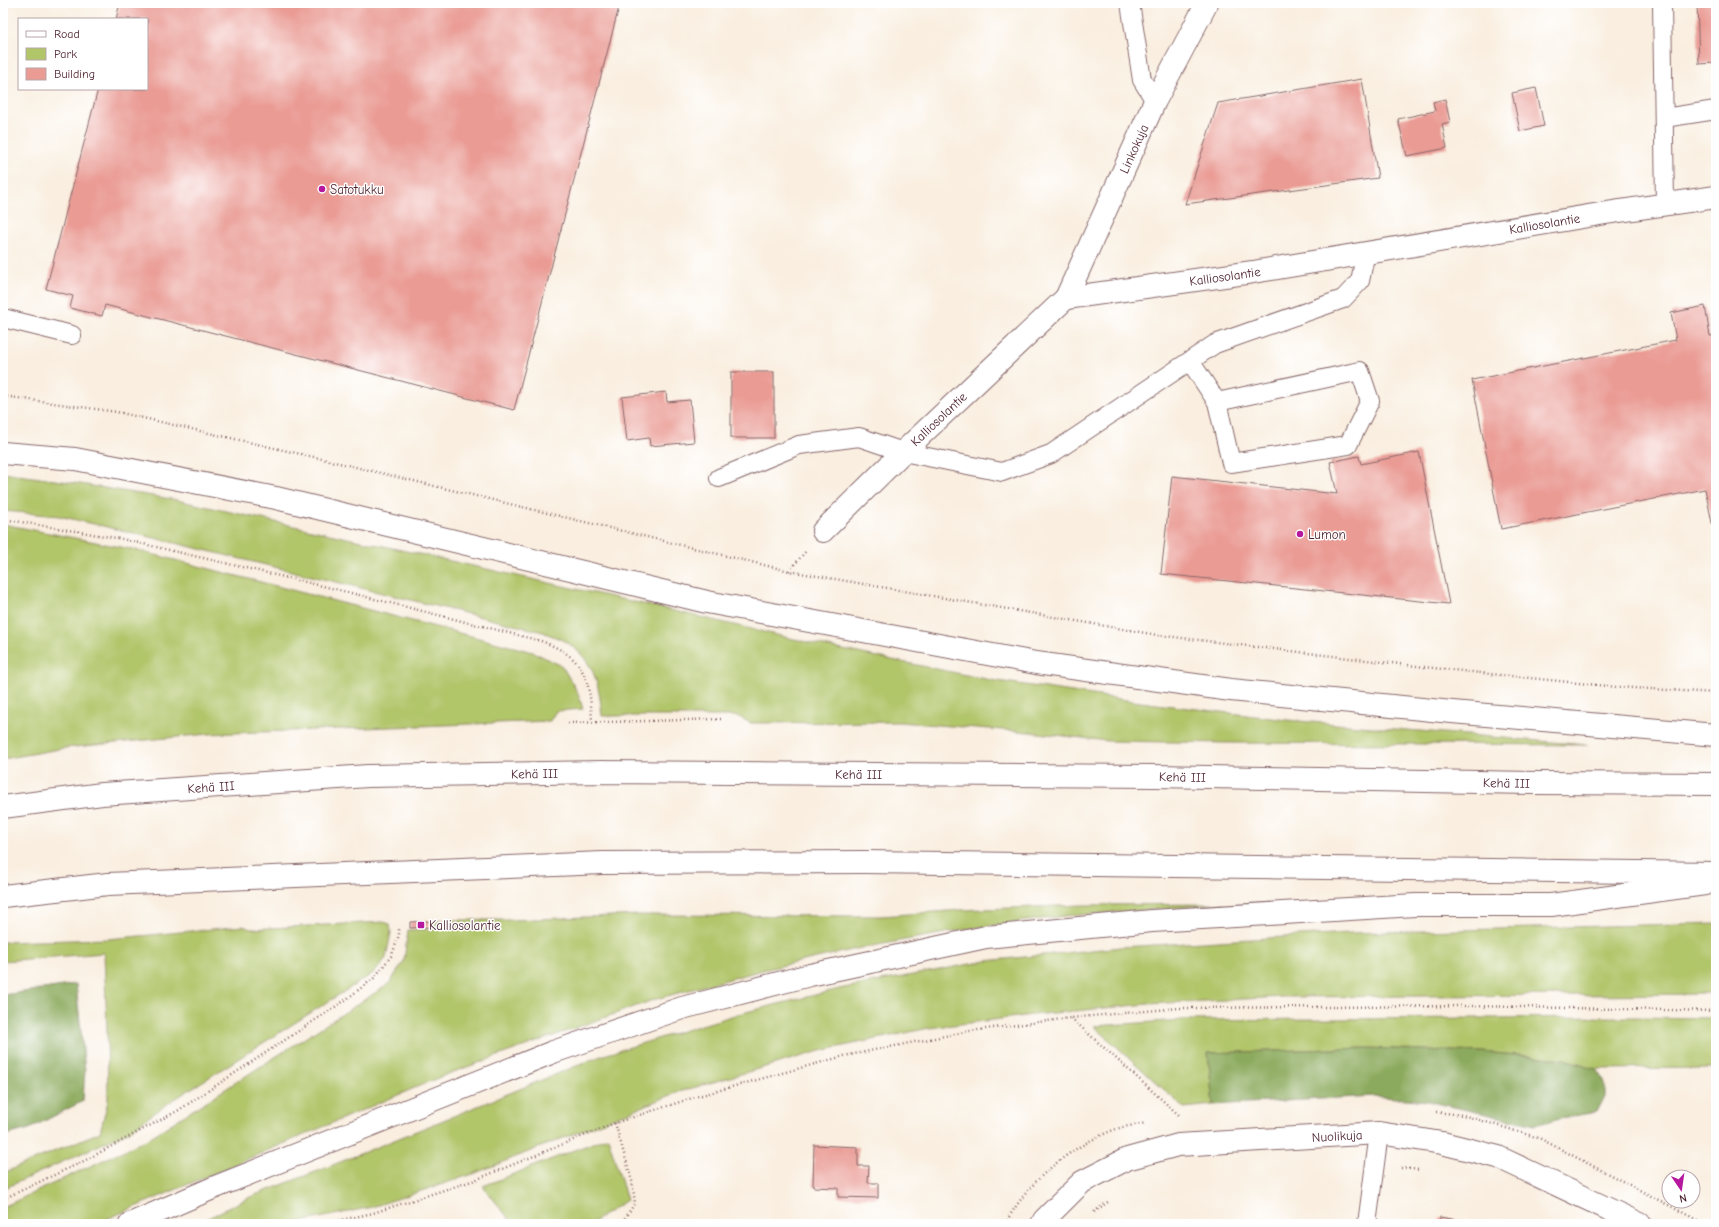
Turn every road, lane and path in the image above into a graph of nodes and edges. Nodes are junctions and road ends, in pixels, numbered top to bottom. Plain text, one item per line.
1 (1130, 3) edge
2 (1207, 3) edge
3 (1662, 3) edge
4 (1155, 101) junction
5 (1716, 110) edge
6 (1664, 118) junction
7 (1716, 197) edge
8 (1665, 204) junction
9 (1366, 252) junction
10 (1066, 298) junction
11 (3, 318) edge
12 (72, 335) dead end
13 (1190, 361) junction
14 (3, 396) edge
15 (1217, 402) junction
16 (903, 452) junction
17 (3, 453) edge
18 (719, 478) dead end
19 (3, 518) edge
20 (823, 531) dead end
21 (1716, 693) edge
22 (722, 719) dead end
23 (592, 722) junction
24 (568, 723) dead end
25 (1716, 735) edge
26 (1716, 784) edge
27 (3, 807) edge
28 (1716, 873) edge
29 (1716, 883) edge
30 (3, 896) edge
31 (399, 928) dead end
32 (1716, 1011) edge
33 (1070, 1018) junction
34 (1182, 1117) dead end
35 (615, 1124) junction
36 (1379, 1133) junction
37 (1375, 1164) junction
38 (1424, 1170) dead end
39 (3, 1199) edge
40 (1111, 1200) dead end
41 (1090, 1215) dead end
42 (1631, 1222) edge
43 (130, 1224) edge
44 (323, 1224) edge
45 (620, 1224) edge
46 (1042, 1224) edge
47 (1367, 1224) edge

1 - 4 lane
2 - 4 main road, Linkokuja
3 - 6 lane
4 - 10 main road, Linkokuja
5 - 6 lane
6 - 8 lane
7 - 8 main road, Kalliosolantie
8 - 9 main road, Kalliosolantie
9 - 10 main road, Kalliosolantie
9 - 13 lane
10 - 16 main road, Kalliosolantie
11 - 12 lane
13 - 15 lane
13 - 16 lane
14 - 21 path
15 - 15 lane
16 - 18 lane
16 - 20 main road, Kalliosolantie
17 - 25 main road
19 - 23 path
22 - 23 path
23 - 24 path
26 - 27 main road, Kehä III
28 - 30 main road
29 - 43 main road
31 - 39 path
32 - 33 path
33 - 34 path
33 - 35 path
35 - 44 path
35 - 45 path
36 - 37 lane
36 - 42 main road, Nuolikuja
36 - 46 main road, Nuolikuja
37 - 38 path
37 - 47 lane
40 - 41 path

